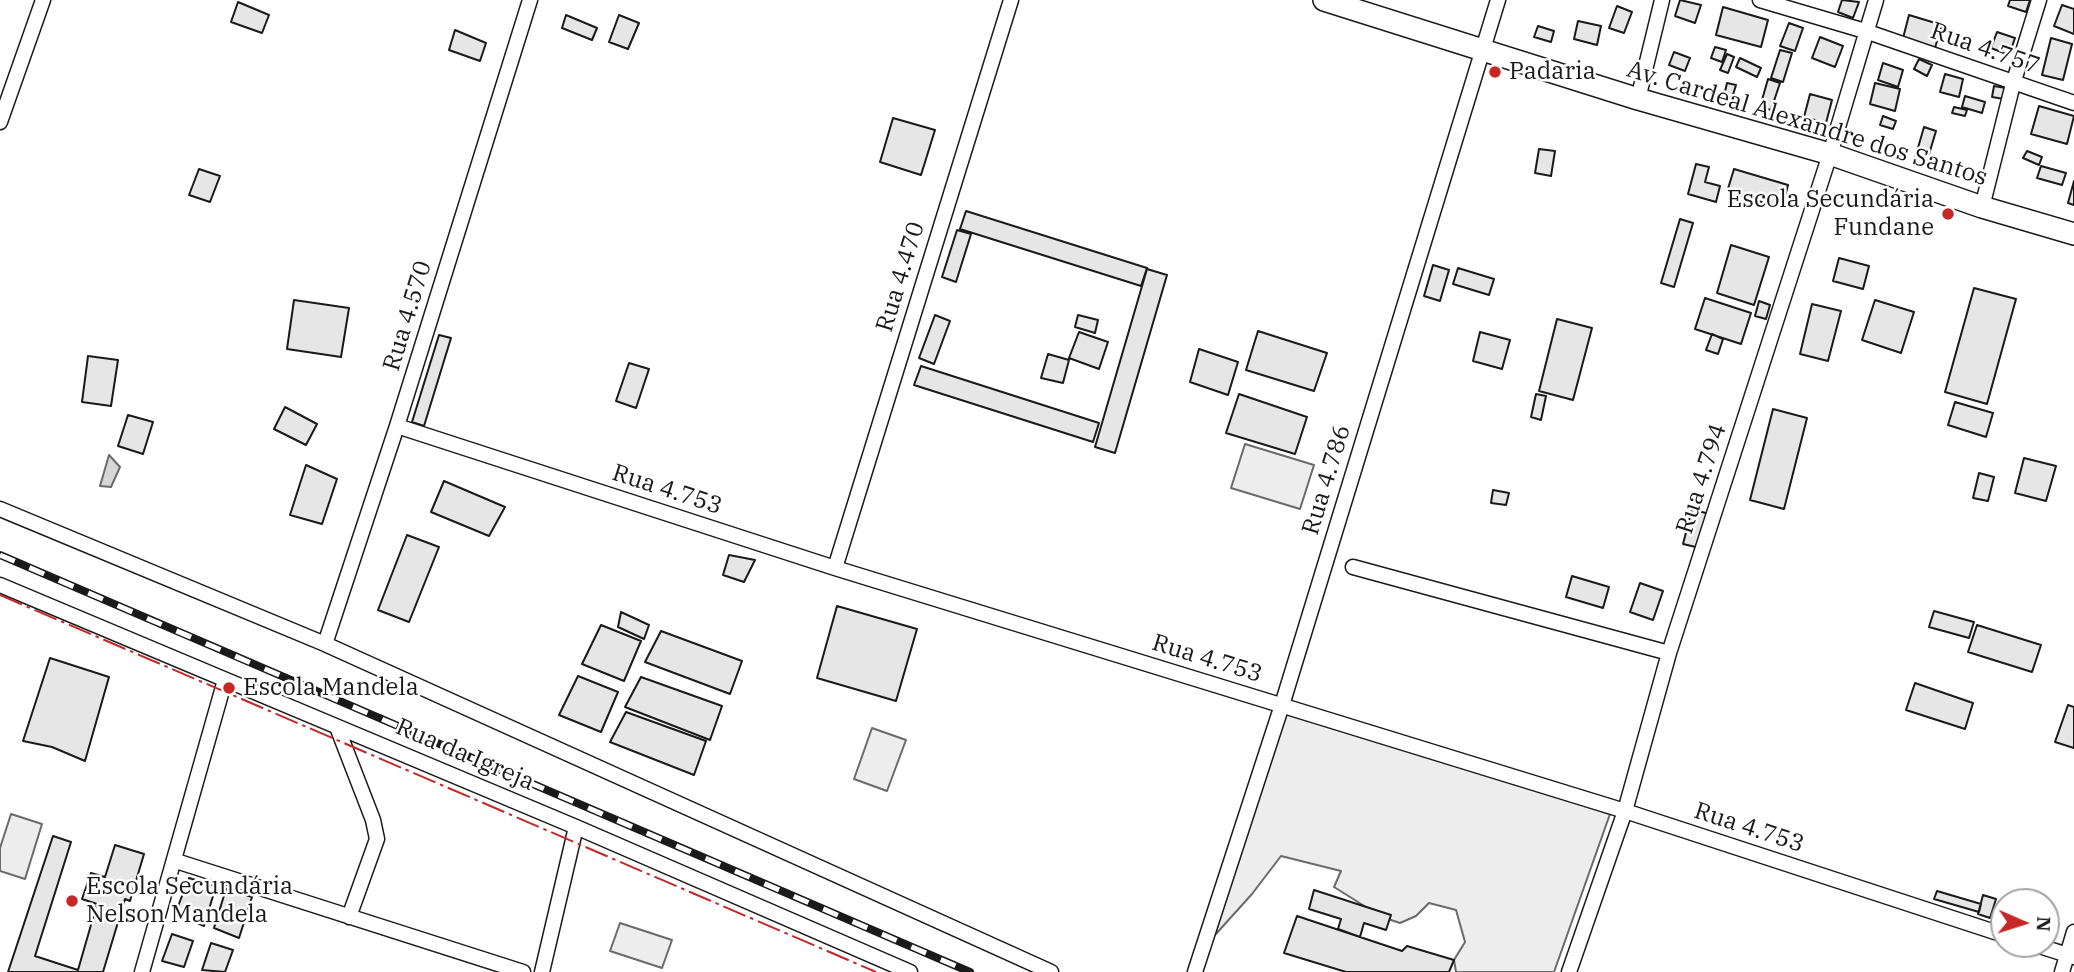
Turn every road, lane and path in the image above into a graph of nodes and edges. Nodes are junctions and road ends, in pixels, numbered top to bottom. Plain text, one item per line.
1 (43, 0) edge
2 (530, 0) edge
3 (1011, 0) edge
4 (1324, 0) edge
5 (1498, 0) edge
6 (1662, 0) edge
7 (1760, 0) edge
8 (1875, 0) edge
9 (2039, 0) edge
10 (1349, 3) edge
11 (1865, 31) junction
12 (1483, 49) junction
13 (2013, 84) junction
14 (1638, 99) junction
15 (2074, 103) edge
16 (0, 122) edge
17 (1830, 154) junction
18 (1982, 207) junction
19 (2074, 234) edge
20 (397, 426) junction
21 (0, 509) edge
22 (1353, 567) dead end
23 (835, 568) junction
24 (0, 585) edge
25 (325, 644) junction
26 (1669, 653) junction
27 (225, 680) junction
28 (1282, 705) junction
29 (337, 727) junction
30 (1625, 811) junction
31 (576, 827) junction
32 (176, 860) junction
33 (349, 917) junction
34 (1990, 930) edge
35 (2074, 933) edge
36 (2070, 956) edge
37 (142, 972) edge
38 (523, 972) edge
39 (542, 972) edge
40 (910, 972) edge
41 (1051, 972) edge
42 (1195, 972) edge
43 (1569, 972) edge
44 (2062, 972) edge

1 - 16 street
2 - 20 street, Rua 4.570
3 - 23 street, Rua 4.470
4 - 10 main road, Av. Cardeal Alexandre dos Santos
5 - 12 street, Rua 4.786
6 - 14 street
7 - 11 street, Rua 4.757
8 - 11 street, Rua 4.794
9 - 13 street
10 - 12 main road, Av. Cardeal Alexandre dos Santos
11 - 13 street, Rua 4.757
11 - 17 street, Rua 4.794
12 - 14 main road, Av. Cardeal Alexandre dos Santos
12 - 28 street, Rua 4.786
13 - 15 street, Rua 4.757
13 - 18 street
14 - 17 main road, Av. Cardeal Alexandre dos Santos
17 - 18 main road, Av. Cardeal Alexandre dos Santos
17 - 26 street, Rua 4.794
18 - 19 main road, Av. Cardeal Alexandre dos Santos
20 - 23 street, Rua 4.753
20 - 25 street, Rua 4.570
21 - 25 street, Rua da Igreja
22 - 26 street
23 - 28 street, Rua 4.753
24 - 27 street, Rua da Igreja
25 - 41 street, Rua da Igreja
26 - 30 street, Rua 4.794
27 - 29 street, Rua da Igreja
27 - 32 street
28 - 30 street, Rua 4.753
28 - 42 street, Rua 4.786
29 - 31 street, Rua da Igreja
29 - 33 street
30 - 34 street, Rua 4.753
30 - 43 street, Rua 4.794
31 - 39 street
31 - 40 street, Rua da Igreja
32 - 33 street
32 - 37 street
33 - 38 street
35 - 36 street
36 - 44 street

